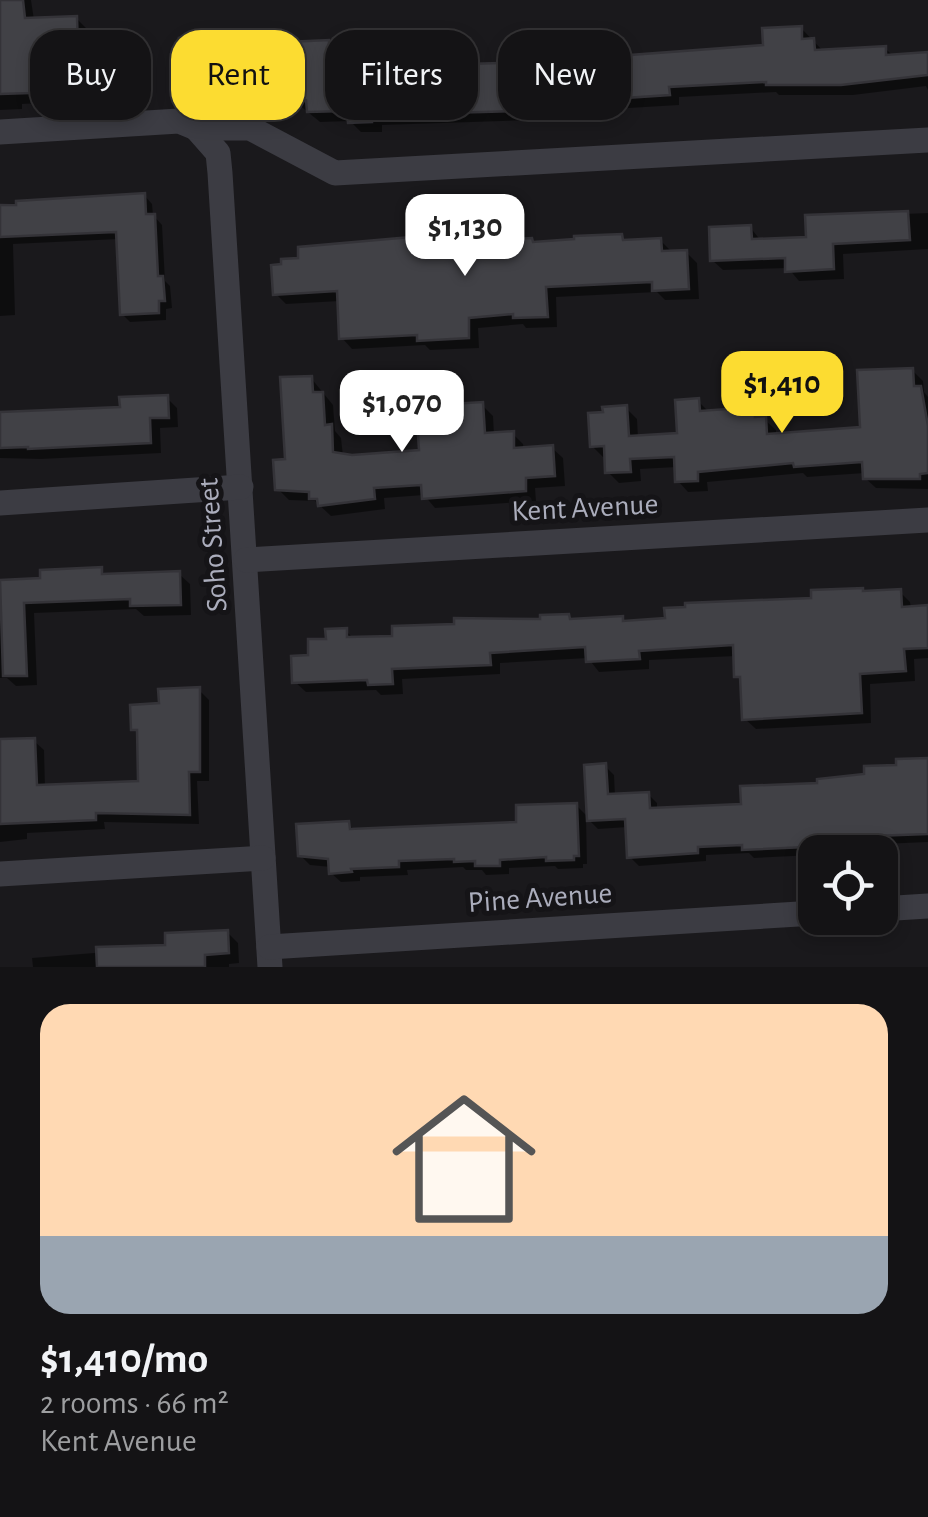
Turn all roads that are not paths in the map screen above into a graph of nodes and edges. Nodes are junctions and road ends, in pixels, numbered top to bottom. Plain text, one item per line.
1 (196, 128) junction
2 (0, 132) edge
3 (928, 140) edge
4 (241, 487) junction
5 (0, 502) edge
6 (928, 520) edge
7 (246, 560) junction
8 (263, 858) junction
9 (0, 874) edge
10 (928, 906) edge
11 (898, 908) edge
12 (798, 914) edge
13 (270, 957) edge

1 - 2 street
1 - 3 street
1 - 4 street, Soho Street
4 - 5 street
4 - 7 street, Soho Street
6 - 7 street, Kent Avenue
7 - 8 street, Soho Street
8 - 9 street
8 - 13 street, Soho Street
10 - 11 street
12 - 13 street, Pine Avenue

